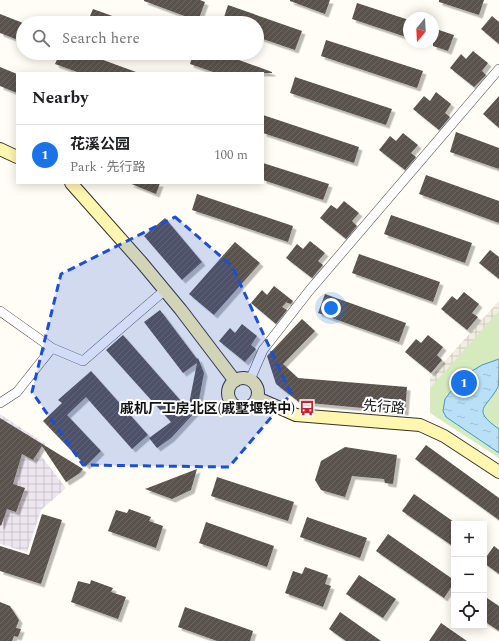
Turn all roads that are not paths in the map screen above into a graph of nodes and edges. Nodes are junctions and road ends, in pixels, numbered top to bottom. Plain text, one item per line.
1 (499, 69) edge
2 (0, 149) edge
3 (16, 156) edge
4 (72, 184) edge
5 (165, 290) junction
6 (0, 311) edge
7 (52, 348) junction
8 (250, 380) junction
9 (235, 381) junction
10 (257, 398) junction
11 (0, 403) edge
12 (499, 472) edge

1 - 8 street
2 - 3 street
4 - 5 street
5 - 7 street
5 - 9 street
6 - 7 street
7 - 11 street
8 - 9 street
8 - 10 street
9 - 10 street
10 - 12 street, 先行路

